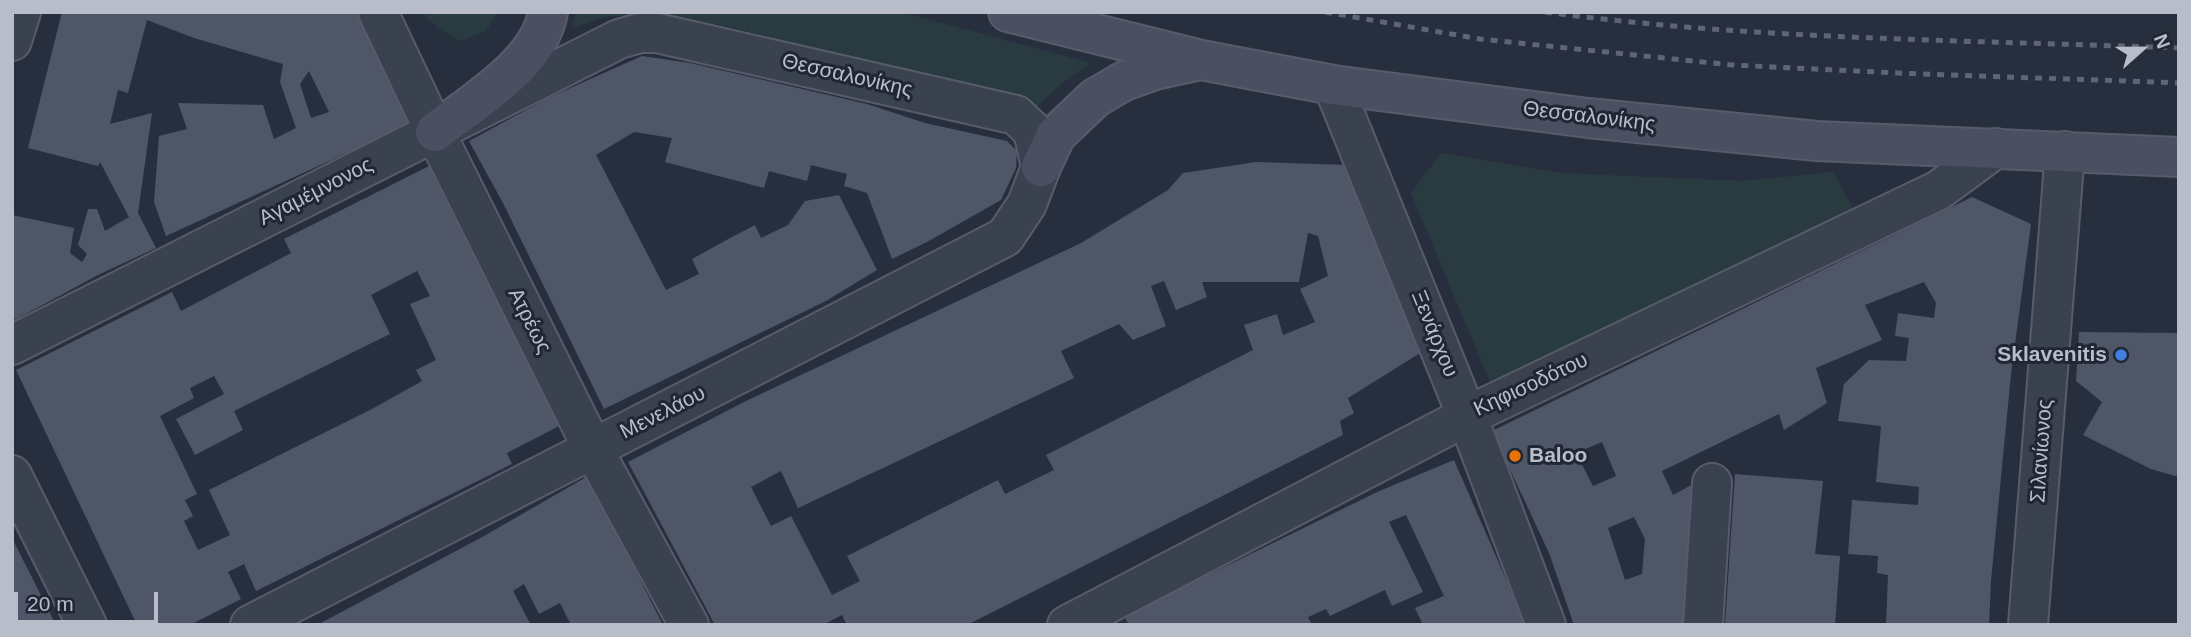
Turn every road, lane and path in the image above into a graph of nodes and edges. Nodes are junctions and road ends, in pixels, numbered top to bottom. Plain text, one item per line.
1 (21, 12) edge
2 (378, 12) edge
3 (548, 12) edge
4 (1008, 12) edge
5 (619, 39) joint
6 (12, 41) edge
7 (1201, 60) junction
8 (1333, 85) junction
9 (435, 132) junction
10 (1996, 148) junction
11 (2065, 152) junction
12 (2179, 157) edge
13 (1041, 167) junction
14 (12, 345) edge
15 (1467, 415) junction
16 (593, 449) junction
17 (12, 475) edge
18 (1712, 483) dead end
19 (86, 625) edge
20 (250, 625) edge
21 (689, 625) edge
22 (1067, 625) edge
23 (1546, 625) edge
24 (1703, 625) edge
25 (2028, 625) edge

1 - 6 street
2 - 9 street, Ατρέως
3 - 9 street
4 - 7 street, Θεσσαλονίκης
5 - 9 street, Αγαμέμνονος
5 - 13 street, Θεσσαλονίκης
7 - 8 street, Θεσσαλονίκης
7 - 13 street
8 - 10 street, Θεσσαλονίκης
8 - 15 street, Ξενάρχου
9 - 14 street, Αγαμέμνονος
9 - 16 street, Ατρέως
10 - 11 street, Θεσσαλονίκης
10 - 15 street, Κηφισοδότου
11 - 12 street, Θεσσαλονίκης
11 - 25 street, Σιλανίωνος
13 - 16 street, Μενελάου
15 - 22 street, Κηφισοδότου
15 - 23 street, Ξενάρχου
16 - 20 street, Μενελάου
16 - 21 street, Ατρέως
17 - 19 street
18 - 24 street

